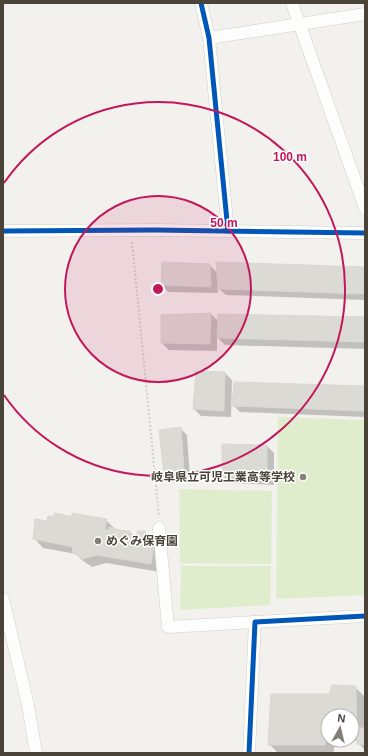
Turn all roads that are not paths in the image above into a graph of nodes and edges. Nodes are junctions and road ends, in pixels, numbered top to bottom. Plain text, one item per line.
1 (201, 3) edge
2 (292, 3) edge
3 (365, 14) edge
4 (300, 24) junction
5 (209, 38) junction
6 (365, 208) edge
7 (3, 231) edge
8 (228, 231) junction
9 (365, 233) edge
10 (159, 528) road end
11 (3, 599) edge
12 (365, 616) edge
13 (255, 622) junction
14 (8, 638) edge
15 (36, 753) edge
16 (249, 753) edge

1 - 5 street
2 - 4 street
3 - 4 street
4 - 5 street
4 - 6 street
5 - 8 street
7 - 8 street
8 - 9 street
10 - 13 street
11 - 14 street
12 - 13 street
13 - 16 street
14 - 15 street

